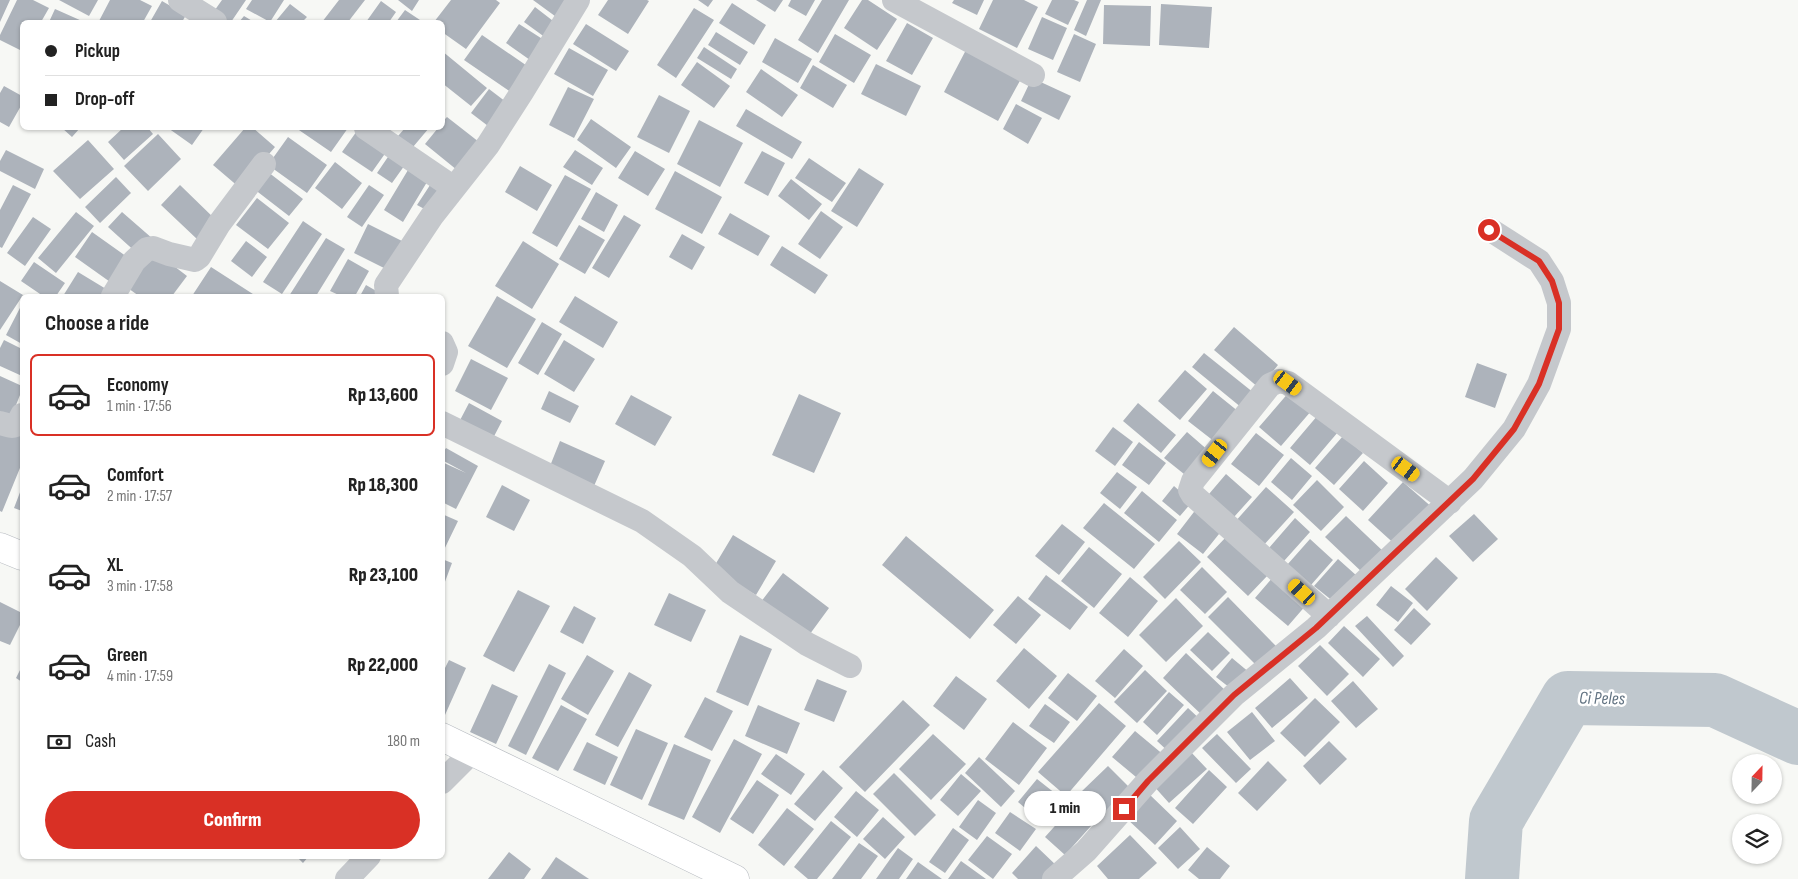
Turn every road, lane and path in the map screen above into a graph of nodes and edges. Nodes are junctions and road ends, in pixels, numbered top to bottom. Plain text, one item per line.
1 (180, 0) edge
2 (578, 0) edge
3 (894, 0) edge
4 (211, 20) edge
5 (1033, 75) dead end
6 (369, 130) edge
7 (264, 164) dead end
8 (454, 188) junction
9 (1489, 230) dead end
10 (114, 294) edge
11 (387, 294) edge
12 (20, 418) edge
13 (0, 423) edge
14 (445, 423) edge
15 (1450, 502) junction
16 (0, 547) edge
17 (20, 555) edge
18 (1329, 616) junction
19 (850, 666) dead end
20 (445, 738) edge
21 (473, 751) junction
22 (445, 779) edge
23 (367, 859) edge
24 (347, 879) edge
25 (735, 879) edge
26 (1054, 879) edge

1 - 4 street
2 - 8 street
3 - 5 street
6 - 8 street
7 - 10 street
8 - 11 street
9 - 15 street
12 - 13 street
14 - 19 street
15 - 18 street
15 - 18 street
16 - 17 main road
18 - 26 street
20 - 21 main road
21 - 22 street
21 - 25 main road
23 - 24 street

